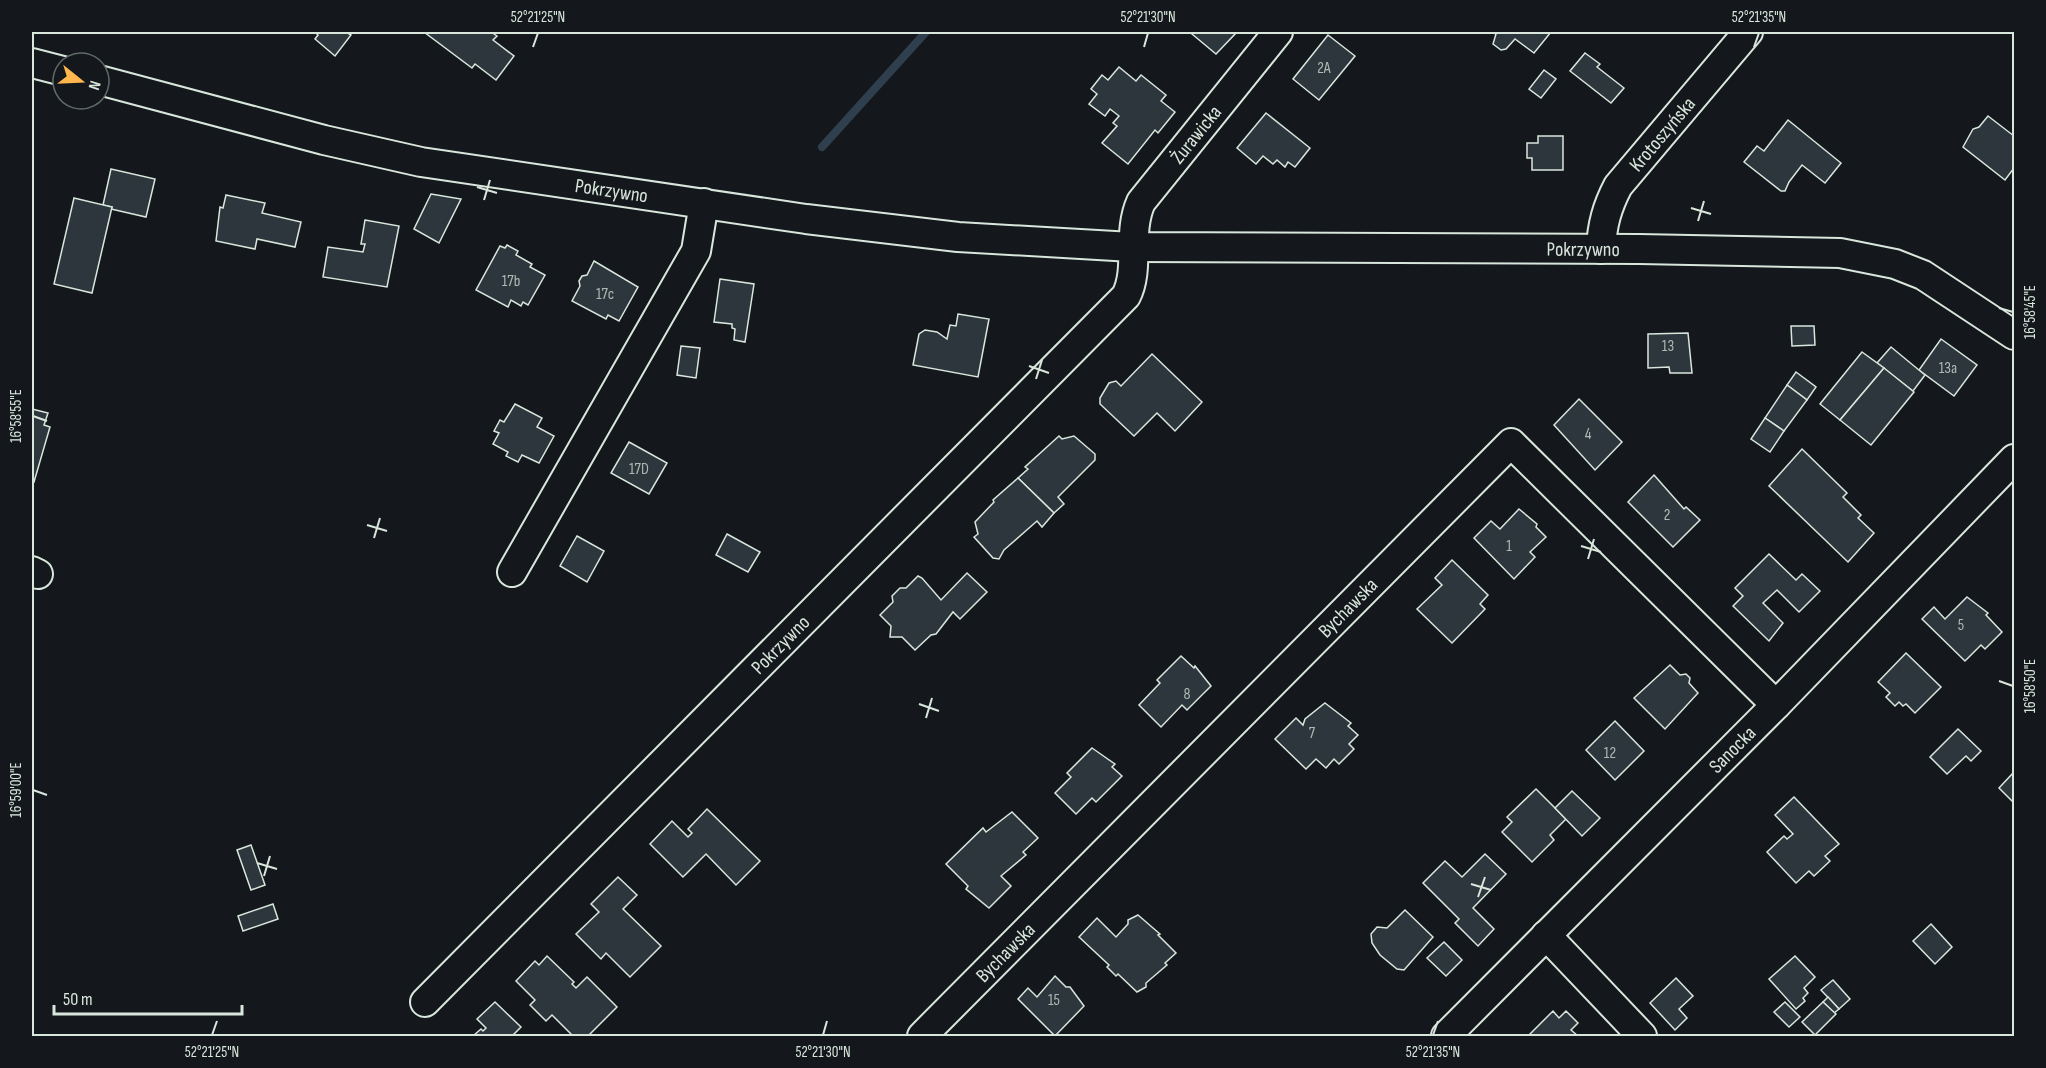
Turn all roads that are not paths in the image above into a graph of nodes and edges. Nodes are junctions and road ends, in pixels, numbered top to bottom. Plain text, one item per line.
1 (1278, 32) edge
2 (1748, 32) edge
3 (32, 63) edge
4 (51, 68) edge
5 (111, 83) edge
6 (704, 203) junction
7 (1132, 247) junction
8 (1601, 249) junction
9 (2014, 335) edge
10 (2014, 459) edge
11 (512, 572) dead end
12 (1776, 705) junction
13 (1546, 935) junction
14 (425, 1002) dead end
15 (922, 1036) edge
16 (1446, 1036) edge
17 (1642, 1036) edge

1 - 7 street, Żurawicka
2 - 8 street, Krotoszyńska
3 - 4 street
5 - 6 street, Pokrzywno
6 - 7 street, Pokrzywno
6 - 11 street
7 - 8 street, Pokrzywno
7 - 14 street, Pokrzywno
8 - 9 street, Pokrzywno
10 - 12 street, Sanocka
12 - 13 street, Sanocka
12 - 15 street, Bychawska
13 - 16 street, Sanocka
13 - 17 street

